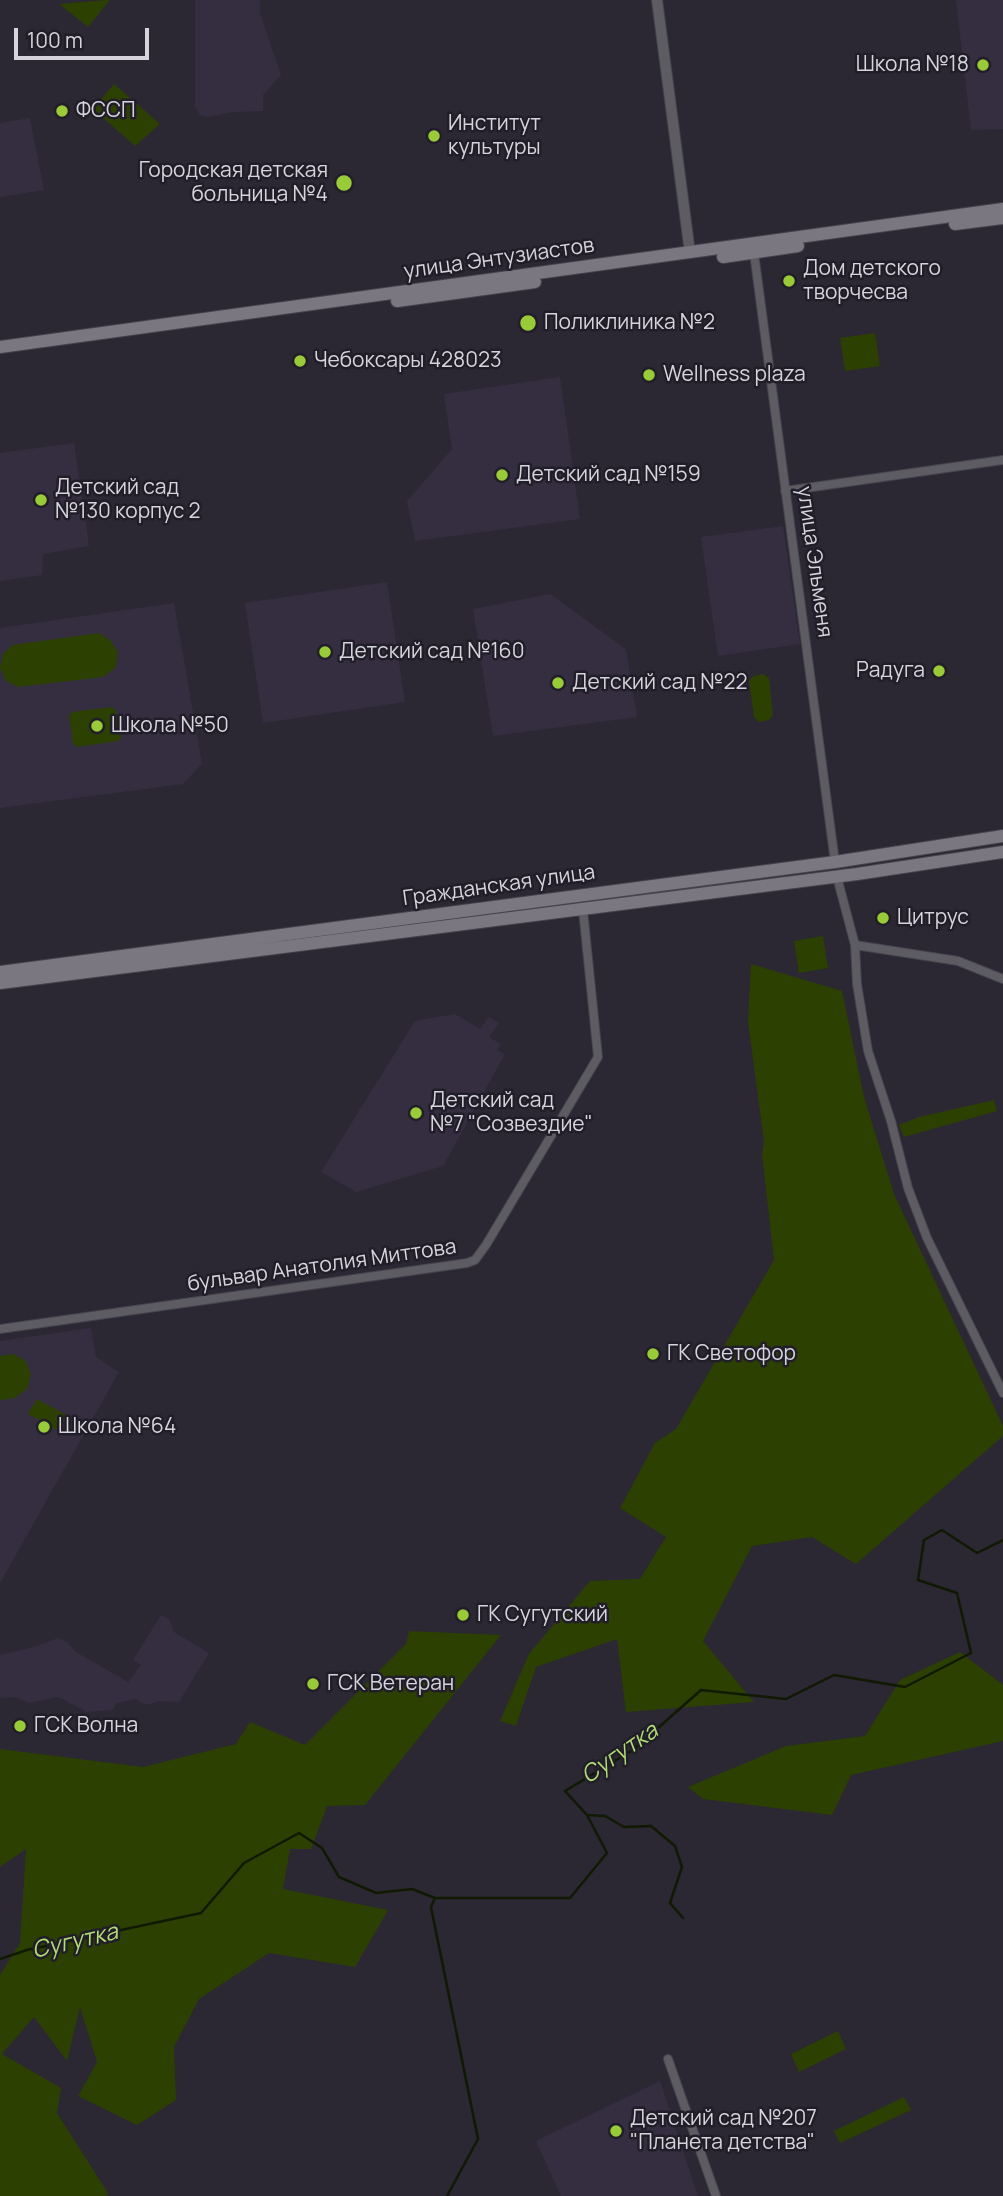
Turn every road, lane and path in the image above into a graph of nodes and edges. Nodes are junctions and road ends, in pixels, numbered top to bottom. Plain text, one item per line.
1 (657, 0) edge
2 (1001, 214) edge
3 (691, 253) junction
4 (754, 253) junction
5 (573, 273) junction
6 (80, 340) junction
7 (0, 347) edge
8 (0, 356) edge
9 (1003, 460) edge
10 (785, 491) junction
11 (1003, 836) edge
12 (1003, 852) edge
13 (835, 862) junction
14 (837, 877) junction
15 (583, 910) junction
16 (855, 945) junction
17 (237, 947) junction
18 (0, 972) edge
19 (1003, 979) edge
20 (0, 984) edge
21 (0, 1329) edge
22 (1003, 1393) edge
23 (668, 2059) dead end
24 (716, 2196) edge

1 - 3 street
2 - 3 main road, улица Энтузиастов
2 - 4 main road, улица Энтузиастов
3 - 5 main road, улица Энтузиастов
4 - 5 main road, улица Энтузиастов
4 - 10 street, улица Эльменя
5 - 6 main road, улица Энтузиастов
6 - 7 main road, улица Энтузиастов
6 - 8 main road, улица Энтузиастов
9 - 10 street
10 - 13 street, улица Эльменя
11 - 13 main road, Гражданская улица
12 - 14 main road, Гражданская улица
13 - 14 main road, улица Эльменя
13 - 17 main road, Гражданская улица
14 - 15 main road, Гражданская улица
14 - 16 street
15 - 17 main road, Гражданская улица
15 - 21 street, бульвар Анатолия Миттова
16 - 19 street
16 - 22 street
17 - 18 main road, Гражданская улица
17 - 20 main road, Гражданская улица
23 - 24 street

